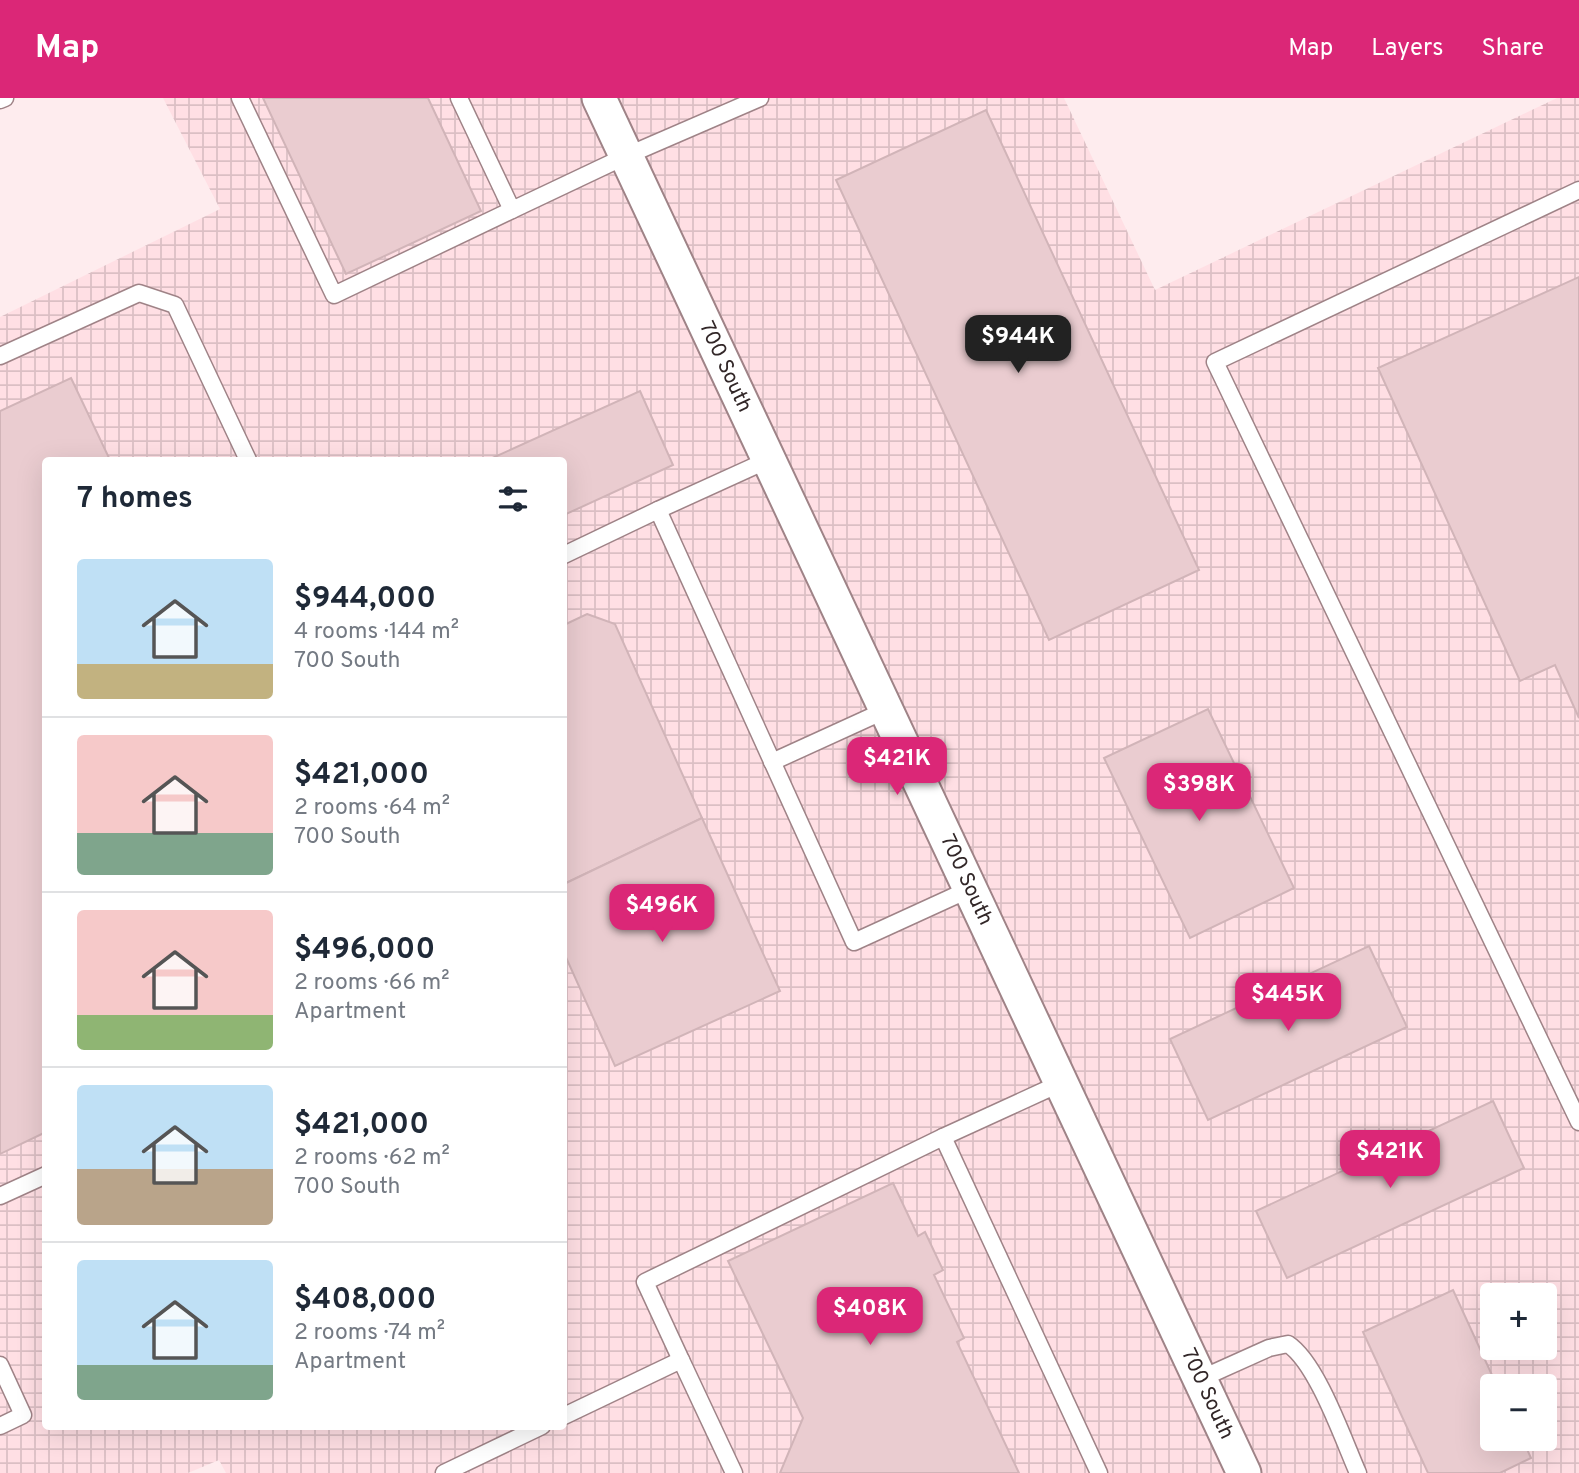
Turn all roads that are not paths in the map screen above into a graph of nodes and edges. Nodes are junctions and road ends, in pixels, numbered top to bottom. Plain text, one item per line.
1 (5, 98) edge
2 (240, 98) edge
3 (459, 98) edge
4 (599, 98) edge
5 (760, 98) edge
6 (0, 100) edge
7 (730, 104) edge
8 (626, 156) junction
9 (1579, 190) edge
10 (512, 210) junction
11 (0, 356) edge
12 (247, 457) edge
13 (768, 460) junction
14 (658, 510) junction
15 (567, 554) edge
16 (886, 710) junction
17 (772, 762) junction
18 (970, 889) junction
19 (1061, 1083) junction
20 (1579, 1122) edge
21 (943, 1137) junction
22 (42, 1177) edge
23 (0, 1196) edge
24 (681, 1360) junction
25 (0, 1364) edge
26 (1200, 1379) junction
27 (567, 1415) edge
28 (0, 1426) edge
29 (534, 1430) edge
30 (444, 1473) edge
31 (734, 1473) edge
32 (1099, 1473) edge
33 (1244, 1473) edge
34 (1359, 1473) edge

1 - 6 lane
2 - 10 lane
3 - 10 lane
4 - 8 street, 700 South
5 - 7 lane
7 - 8 lane
8 - 10 lane
8 - 13 street, 700 South
9 - 20 lane
11 - 12 lane
13 - 14 lane
13 - 16 street, 700 South
14 - 15 lane
14 - 17 lane
16 - 17 lane
16 - 18 street, 700 South
17 - 18 lane
18 - 19 street, 700 South
19 - 21 lane
19 - 26 street, 700 South
21 - 24 lane
21 - 32 lane
22 - 23 lane
24 - 27 lane
24 - 31 lane
25 - 28 lane
26 - 33 street, 700 South
26 - 34 lane
29 - 30 lane

